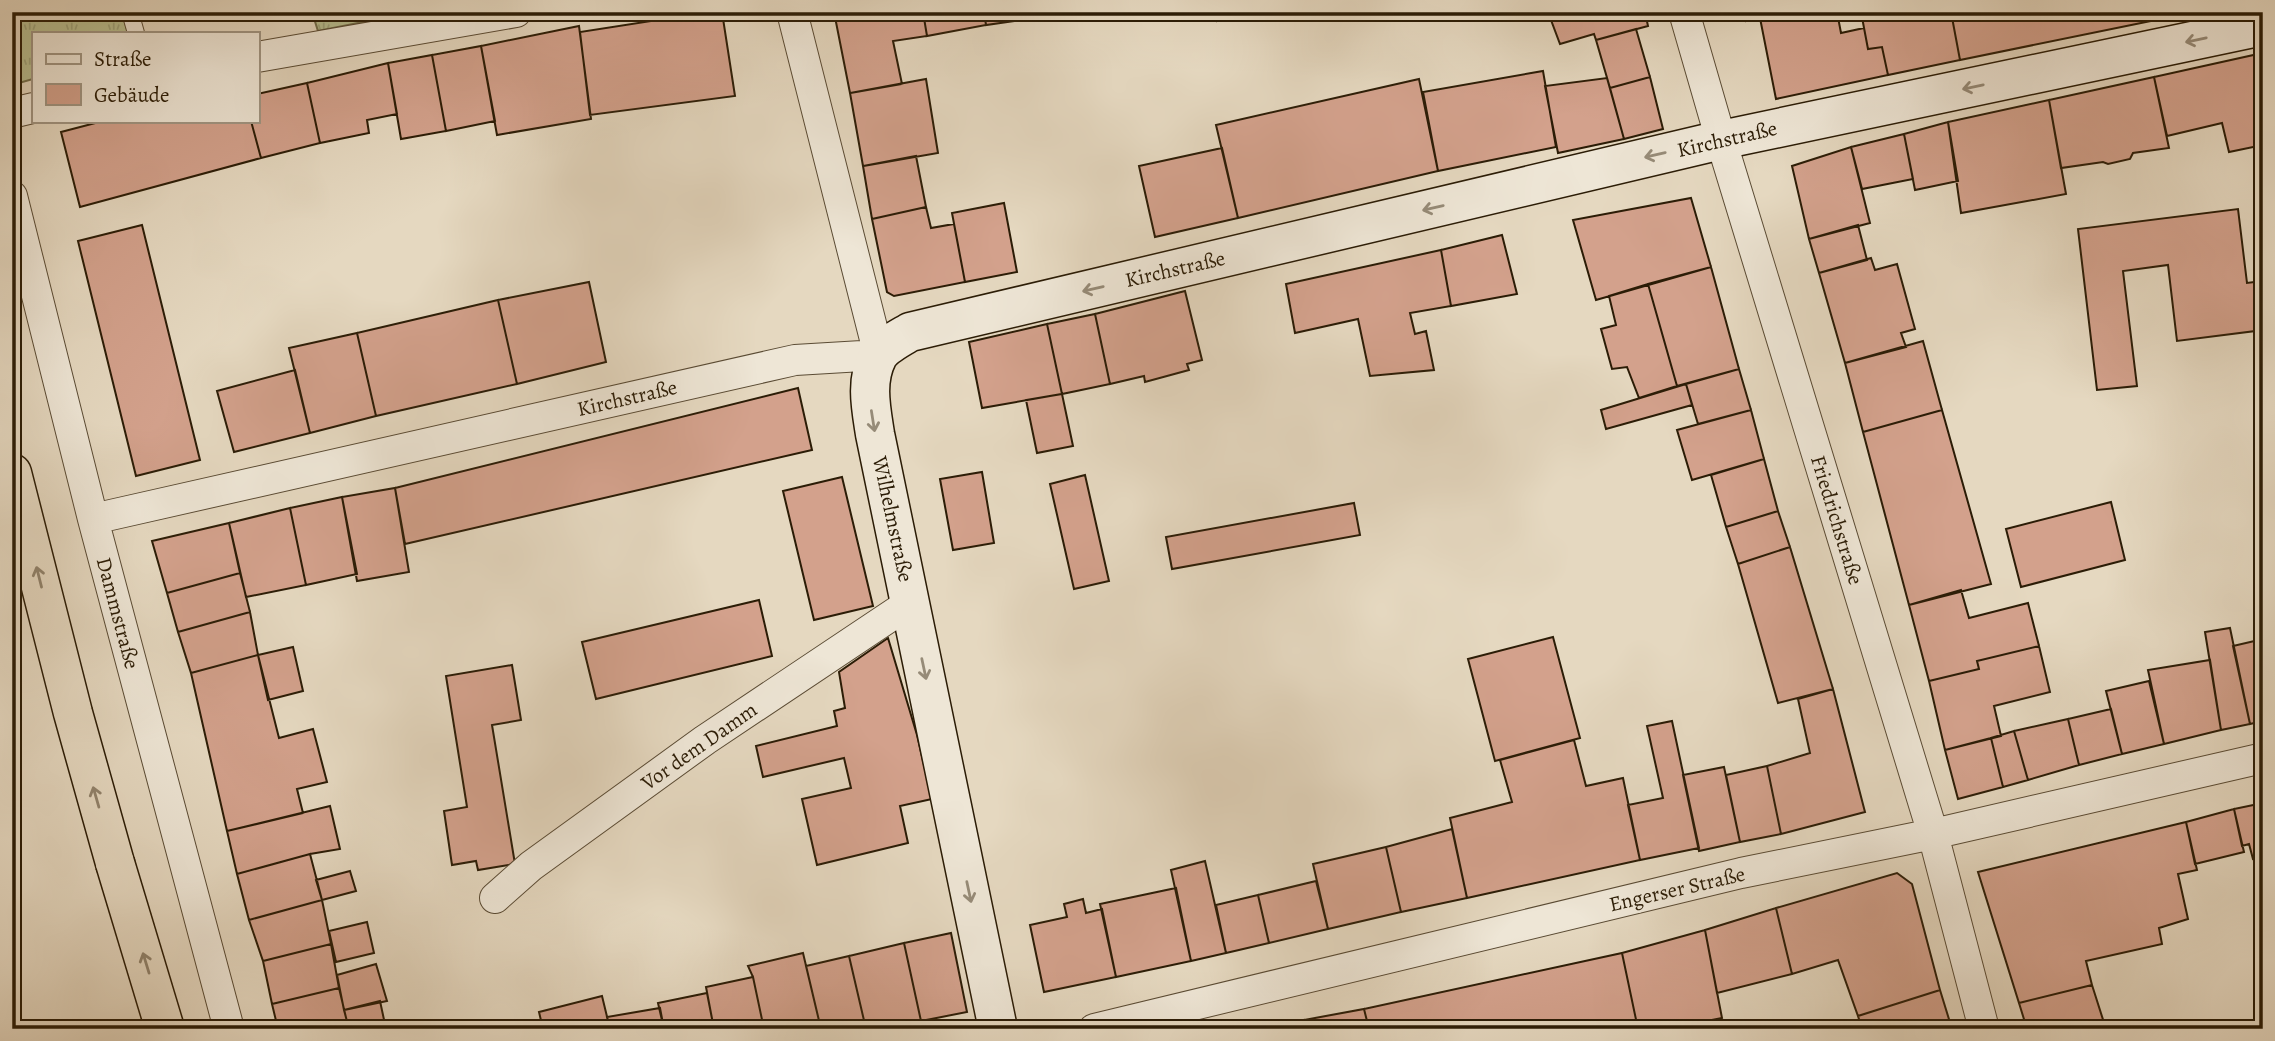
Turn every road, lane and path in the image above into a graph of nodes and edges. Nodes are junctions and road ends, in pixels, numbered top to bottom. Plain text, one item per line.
1 (131, 12) edge
2 (516, 12) edge
3 (792, 12) edge
4 (1685, 12) edge
5 (2263, 26) edge
6 (136, 32) edge
7 (259, 57) edge
8 (32, 107) edge
9 (12, 113) edge
10 (1721, 140) junction
11 (12, 196) edge
12 (879, 355) junction
13 (12, 473) edge
14 (93, 519) junction
15 (910, 603) junction
16 (2263, 758) edge
17 (1933, 834) junction
18 (495, 898) dead end
19 (165, 1029) edge
20 (229, 1029) edge
21 (998, 1029) edge
22 (1094, 1029) edge
23 (1984, 1029) edge

1 - 6 lane
2 - 7 street
3 - 12 street
4 - 10 street, Friedrichstraße
5 -> 10 street, Kirchstraße
8 - 9 street
10 -> 12 street, Kirchstraße
10 - 17 street, Friedrichstraße
11 - 14 street, Dammstraße
12 - 14 street, Kirchstraße
12 -> 15 street, Wilhelmstraße
19 -> 13 highway, bridge
14 - 20 street, Dammstraße
15 - 18 street, Vor dem Damm
15 -> 21 street, Wilhelmstraße
16 - 17 street, Engerser Straße
17 - 22 street, Engerser Straße
17 - 23 street, Friedrichstraße

